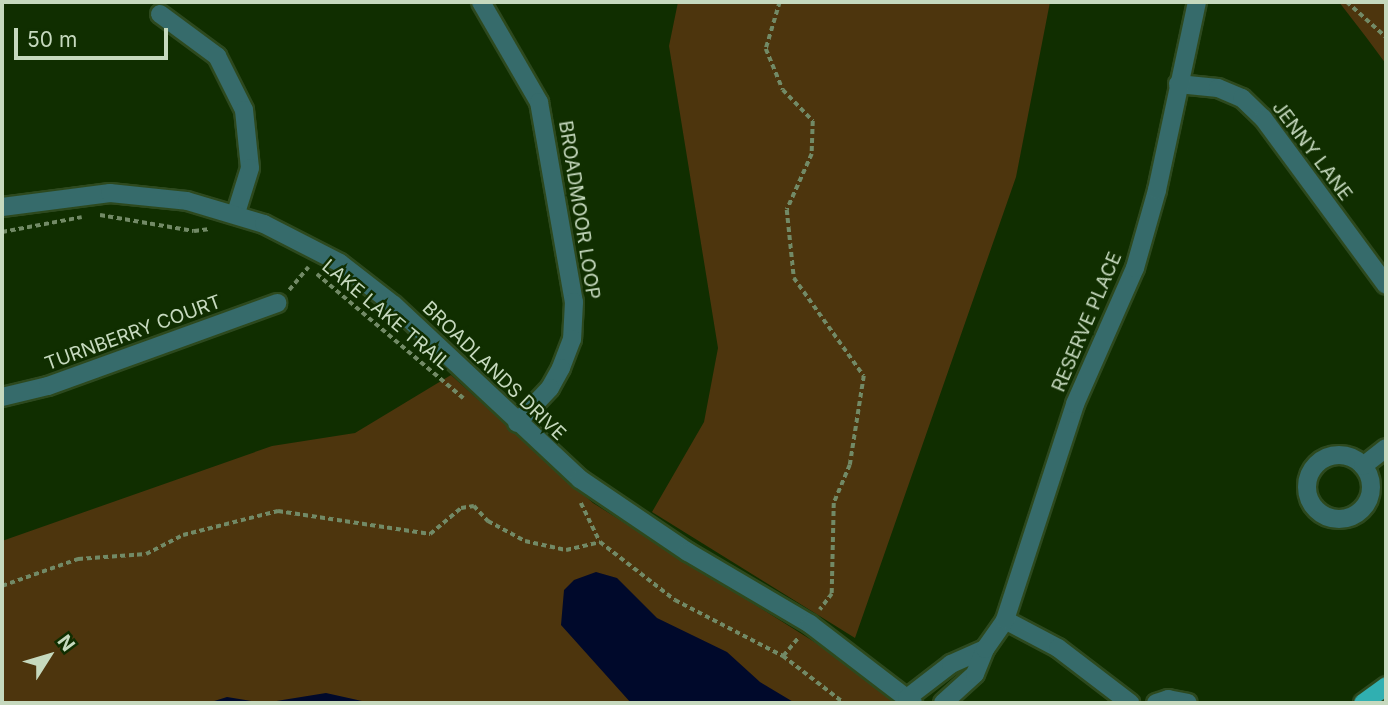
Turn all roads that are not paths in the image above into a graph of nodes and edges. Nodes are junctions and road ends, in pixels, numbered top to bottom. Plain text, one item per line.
1 (481, 2) edge
2 (1197, 2) edge
3 (160, 13) dead end
4 (1178, 83) junction
5 (2, 207) edge
6 (236, 214) junction
7 (1386, 285) edge
8 (278, 303) road end
9 (2, 397) edge
10 (517, 423) junction
11 (1386, 448) edge
12 (1363, 466) dead end
13 (1005, 620) junction
14 (985, 649) junction
15 (1386, 686) edge
16 (910, 701) edge
17 (943, 703) edge
18 (1130, 703) edge
19 (1156, 703) edge
20 (1188, 703) edge
21 (1363, 703) edge

1 - 10 street, BROADMOOR LOOP
2 - 4 street, RESERVE PLACE
3 - 6 street
4 - 7 street, JENNY LANE
4 - 13 street, RESERVE PLACE
5 - 6 street, BROADLANDS DRIVE
6 - 10 street, BROADLANDS DRIVE
8 - 9 street, TURNBERRY COURT
10 - 16 street, BROADLANDS DRIVE
11 - 12 street
13 - 14 street, RESERVE PLACE
13 - 18 street
14 - 16 street
14 - 17 street, RESERVE PLACE
15 - 21 main road
19 - 20 street

